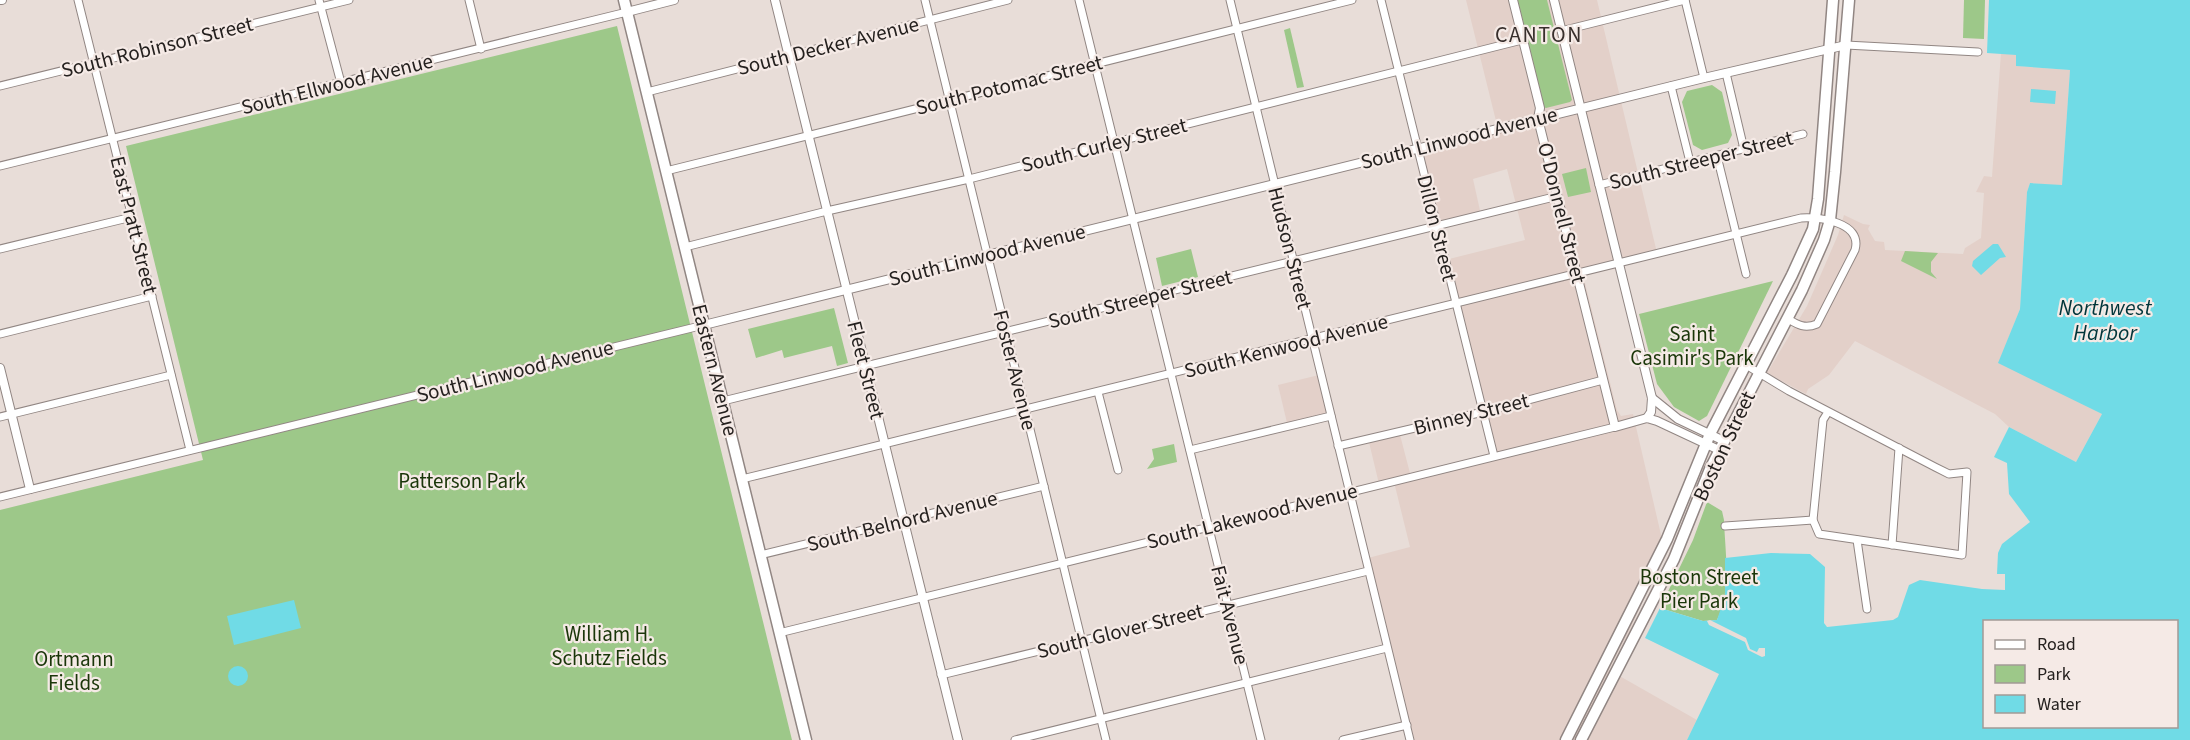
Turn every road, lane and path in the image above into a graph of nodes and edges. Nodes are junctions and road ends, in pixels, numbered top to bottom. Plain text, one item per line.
1 (78, 0) edge
2 (349, 0) edge
3 (469, 0) edge
4 (624, 0) edge
5 (674, 0) edge
6 (775, 0) edge
7 (925, 0) edge
8 (1008, 0) edge
9 (1079, 0) edge
10 (1230, 0) edge
11 (1352, 0) edge
12 (1381, 0) edge
13 (1513, 0) edge
14 (1554, 0) edge
15 (1685, 0) edge
16 (1833, 0) edge
17 (1849, 0) edge
18 (320, 3) edge
19 (627, 12) junction
20 (930, 20) junction
21 (1237, 28) junction
22 (1561, 31) junction
23 (1522, 40) junction
24 (1846, 45) junction
25 (1829, 49) junction
26 (481, 50) junction
27 (1978, 52) dead end
28 (789, 56) junction
29 (94, 63) junction
30 (1095, 63) junction
31 (1399, 72) junction
32 (1726, 73) junction
33 (1704, 78) junction
34 (341, 83) junction
35 (0, 86) edge
36 (1671, 86) junction
37 (647, 92) junction
38 (950, 100) junction
39 (1256, 107) junction
40 (1580, 108) junction
41 (1538, 118) junction
42 (1803, 134) dead end
43 (808, 135) junction
44 (113, 138) junction
45 (1114, 142) junction
46 (1418, 149) junction
47 (1744, 149) junction
48 (1717, 156) junction
49 (1690, 162) junction
50 (0, 166) edge
51 (666, 171) junction
52 (969, 179) junction
53 (1275, 184) junction
54 (1599, 185) junction
55 (1558, 196) junction
56 (827, 211) junction
57 (132, 217) junction
58 (1816, 218) junction
59 (1133, 219) junction
60 (1830, 220) junction
61 (1437, 226) junction
62 (1736, 234) junction
63 (685, 247) junction
64 (0, 249) edge
65 (987, 254) junction
66 (1293, 261) junction
67 (1619, 263) junction
68 (1577, 274) junction
69 (1746, 274) dead end
70 (846, 290) junction
71 (152, 296) junction
72 (1152, 296) junction
73 (1456, 303) junction
74 (1788, 318) junction
75 (704, 325) junction
76 (1005, 332) junction
77 (0, 334) edge
78 (1312, 339) junction
79 (1746, 365) junction
80 (865, 366) junction
81 (0, 368) edge
82 (1759, 373) junction
83 (1171, 374) junction
84 (171, 375) junction
85 (1603, 380) junction
86 (1098, 392) junction
87 (1652, 398) junction
88 (723, 401) junction
89 (1025, 410) junction
90 (1483, 412) junction
91 (1828, 412) junction
92 (11, 414) junction
93 (1330, 416) junction
94 (0, 417) edge
95 (1647, 418) junction
96 (1615, 426) junction
97 (1708, 439) junction
98 (884, 444) junction
99 (1338, 446) junction
100 (1722, 446) junction
101 (1899, 448) junction
102 (190, 450) junction
103 (1190, 450) junction
104 (1494, 456) junction
105 (1118, 470) dead end
106 (742, 479) junction
107 (1044, 486) junction
108 (30, 489) junction
109 (1349, 492) junction
110 (0, 497) edge
111 (1813, 520) junction
112 (903, 521) junction
113 (1725, 526) dead end
114 (1209, 527) junction
115 (1857, 540) junction
116 (1892, 545) junction
117 (760, 555) junction
118 (1063, 563) junction
119 (1368, 571) junction
120 (922, 597) junction
121 (1228, 605) junction
122 (1867, 609) dead end
123 (779, 633) junction
124 (1082, 641) junction
125 (1386, 648) junction
126 (941, 675) junction
127 (1247, 683) junction
128 (1101, 719) junction
129 (1407, 725) junction
130 (806, 740) edge
131 (958, 740) edge
132 (1015, 740) edge
133 (1106, 740) edge
134 (1261, 740) edge
135 (1343, 740) edge
136 (1410, 740) edge
137 (1566, 740) edge
138 (1581, 740) edge

1 - 29 street, East Pratt Street
2 - 18 street, South Robinson Street
3 - 26 street
4 - 19 main road, Eastern Avenue
5 - 19 street, South Ellwood Avenue
6 - 28 street, Fleet Street
7 - 20 street, Foster Avenue
8 - 20 street, South Decker Avenue
9 - 30 street, Fait Avenue
10 - 21 street, Hudson Street
11 - 21 street, South Potomac Street
12 - 31 street, Dillon Street
13 - 23 street, O'Donnell Street
14 - 22 street, O'Donnell Street
15 - 22 street
15 - 33 street
16 - 25 main road, Boston Street
17 - 24 main road, Boston Street
18 - 29 street, South Robinson Street
18 - 34 street
19 - 26 street, South Ellwood Avenue
19 - 37 main road, Eastern Avenue
20 - 28 street, South Decker Avenue
20 - 38 street, Foster Avenue
21 - 30 street, South Potomac Street
21 - 39 street, Hudson Street
22 - 40 street, O'Donnell Street
23 - 31 street, South Curley Street
23 - 41 street, O'Donnell Street
24 - 25 street, South Linwood Avenue
24 - 27 street, South Linwood Avenue
24 - 60 main road, Boston Street
25 - 32 street, South Linwood Avenue
25 - 58 main road, Boston Street
26 - 34 street, South Ellwood Avenue
28 - 37 street, South Decker Avenue
28 - 43 street, Fleet Street
29 - 35 street, South Robinson Street
29 - 44 street, East Pratt Street
30 - 38 street, South Potomac Street
30 - 45 street, Fait Avenue
31 - 39 street, South Curley Street
31 - 46 street, Dillon Street
32 - 33 street, South Linwood Avenue
32 - 47 street
33 - 36 street, South Linwood Avenue
34 - 44 street, South Ellwood Avenue
36 - 40 street, South Linwood Avenue
36 - 49 street
37 - 51 main road, Eastern Avenue
38 - 43 street, South Potomac Street
38 - 52 street, Foster Avenue
39 - 45 street, South Curley Street
39 - 53 street, Hudson Street
40 - 41 street, South Linwood Avenue
40 - 54 street, O'Donnell Street
41 - 46 street, South Linwood Avenue
41 - 55 street, O'Donnell Street
42 - 47 street, South Streeper Street
43 - 51 street, South Potomac Street
43 - 56 street, Fleet Street
44 - 50 street, South Ellwood Avenue
44 - 57 street, East Pratt Street
45 - 52 street, South Curley Street
45 - 59 street, Fait Avenue
46 - 53 street, South Linwood Avenue
46 - 61 street, Dillon Street
47 - 48 street, South Streeper Street
48 - 49 street, South Streeper Street
48 - 62 street
49 - 54 street, South Streeper Street
51 - 63 main road, Eastern Avenue
52 - 56 street, South Curley Street
52 - 65 street, Foster Avenue
53 - 59 street, South Linwood Avenue
53 - 66 street, Hudson Street
54 - 67 street, O'Donnell Street
55 - 61 street, South Streeper Street
55 - 68 street, O'Donnell Street
56 - 63 street, South Curley Street
56 - 70 street, Fleet Street
57 - 64 street
57 - 71 street, East Pratt Street
58 - 60 street, South Kenwood Avenue
58 - 62 street, South Kenwood Avenue
58 - 79 main road, Boston Street
59 - 65 street, South Linwood Avenue
59 - 72 street, Fait Avenue
60 - 74 main road, Boston Street
60 - 74 street
61 - 66 street, South Streeper Street
61 - 73 street, Dillon Street
62 - 67 street, South Kenwood Avenue
62 - 69 street
63 - 75 main road, Eastern Avenue
65 - 70 street, South Linwood Avenue
65 - 76 street, Foster Avenue
66 - 72 street, South Streeper Street
66 - 78 street, Hudson Street
67 - 68 street, South Kenwood Avenue
67 - 87 street, O'Donnell Street
68 - 73 street, South Kenwood Avenue
68 - 85 street, O'Donnell Street
70 - 75 street, South Linwood Avenue
70 - 80 street, Fleet Street
71 - 77 street
71 - 84 street, East Pratt Street
72 - 76 street, South Streeper Street
72 - 83 street, Fait Avenue
73 - 78 street, South Kenwood Avenue
73 - 90 street, Dillon Street
74 - 82 main road, Boston Street
75 - 88 main road, Eastern Avenue
75 - 102 street, South Linwood Avenue
76 - 80 street, South Streeper Street
76 - 89 street, Foster Avenue
78 - 83 street, South Kenwood Avenue
78 - 93 street, Hudson Street
79 - 82 street
79 - 97 main road, Boston Street
80 - 88 street, South Streeper Street
80 - 98 street, Fleet Street
81 - 92 street
82 - 91 street
82 - 100 main road, Boston Street
83 - 86 street, South Kenwood Avenue
83 - 103 street, Fait Avenue
84 - 92 street
84 - 102 street, East Pratt Street
85 - 90 street, Binney Street
85 - 96 street, O'Donnell Street
86 - 89 street, South Kenwood Avenue
86 - 105 street
87 - 95 street, O'Donnell Street
87 - 97 street
88 - 106 main road, Eastern Avenue
89 - 98 street, South Kenwood Avenue
89 - 107 street, Foster Avenue
90 - 99 street, Binney Street
90 - 104 street, Dillon Street
91 - 101 street
91 - 111 street
92 - 94 street
92 - 108 street
93 - 99 street, Hudson Street
93 - 103 street
95 - 96 street, South Lakewood Avenue
95 - 97 street
96 - 104 street, South Lakewood Avenue
97 - 100 street
97 - 137 main road, Boston Street
98 - 106 street, South Kenwood Avenue
98 - 112 street, Fleet Street
99 - 109 street, Hudson Street
100 - 138 main road, Boston Street
101 - 116 street
101 - 116 street
102 - 108 street, South Linwood Avenue
103 - 114 street, Fait Avenue
104 - 109 street, South Lakewood Avenue
106 - 117 main road, Eastern Avenue
107 - 112 street, South Belnord Avenue
107 - 118 street, Foster Avenue
108 - 110 street, South Linwood Avenue
109 - 114 street, South Lakewood Avenue
109 - 119 street, Hudson Street
111 - 113 street
111 - 115 street
112 - 117 street, South Belnord Avenue
112 - 120 street, Fleet Street
114 - 118 street, South Lakewood Avenue
114 - 121 street, Fait Avenue
115 - 116 street
115 - 122 street
117 - 123 main road, Eastern Avenue
118 - 120 street, South Lakewood Avenue
118 - 124 street, Foster Avenue
119 - 121 street, South Glover Street
119 - 125 street, Hudson Street
120 - 123 street, South Lakewood Avenue
120 - 126 street, Fleet Street
121 - 124 street, South Glover Street
121 - 127 street, Fait Avenue
123 - 130 main road, Eastern Avenue
124 - 126 street, South Glover Street
124 - 128 street, Foster Avenue
125 - 127 street
125 - 129 street, Hudson Street
126 - 131 street, Fleet Street
127 - 128 street
127 - 134 street, Fait Avenue
128 - 132 street
128 - 133 street, Foster Avenue
129 - 135 street
129 - 136 street, Hudson Street

